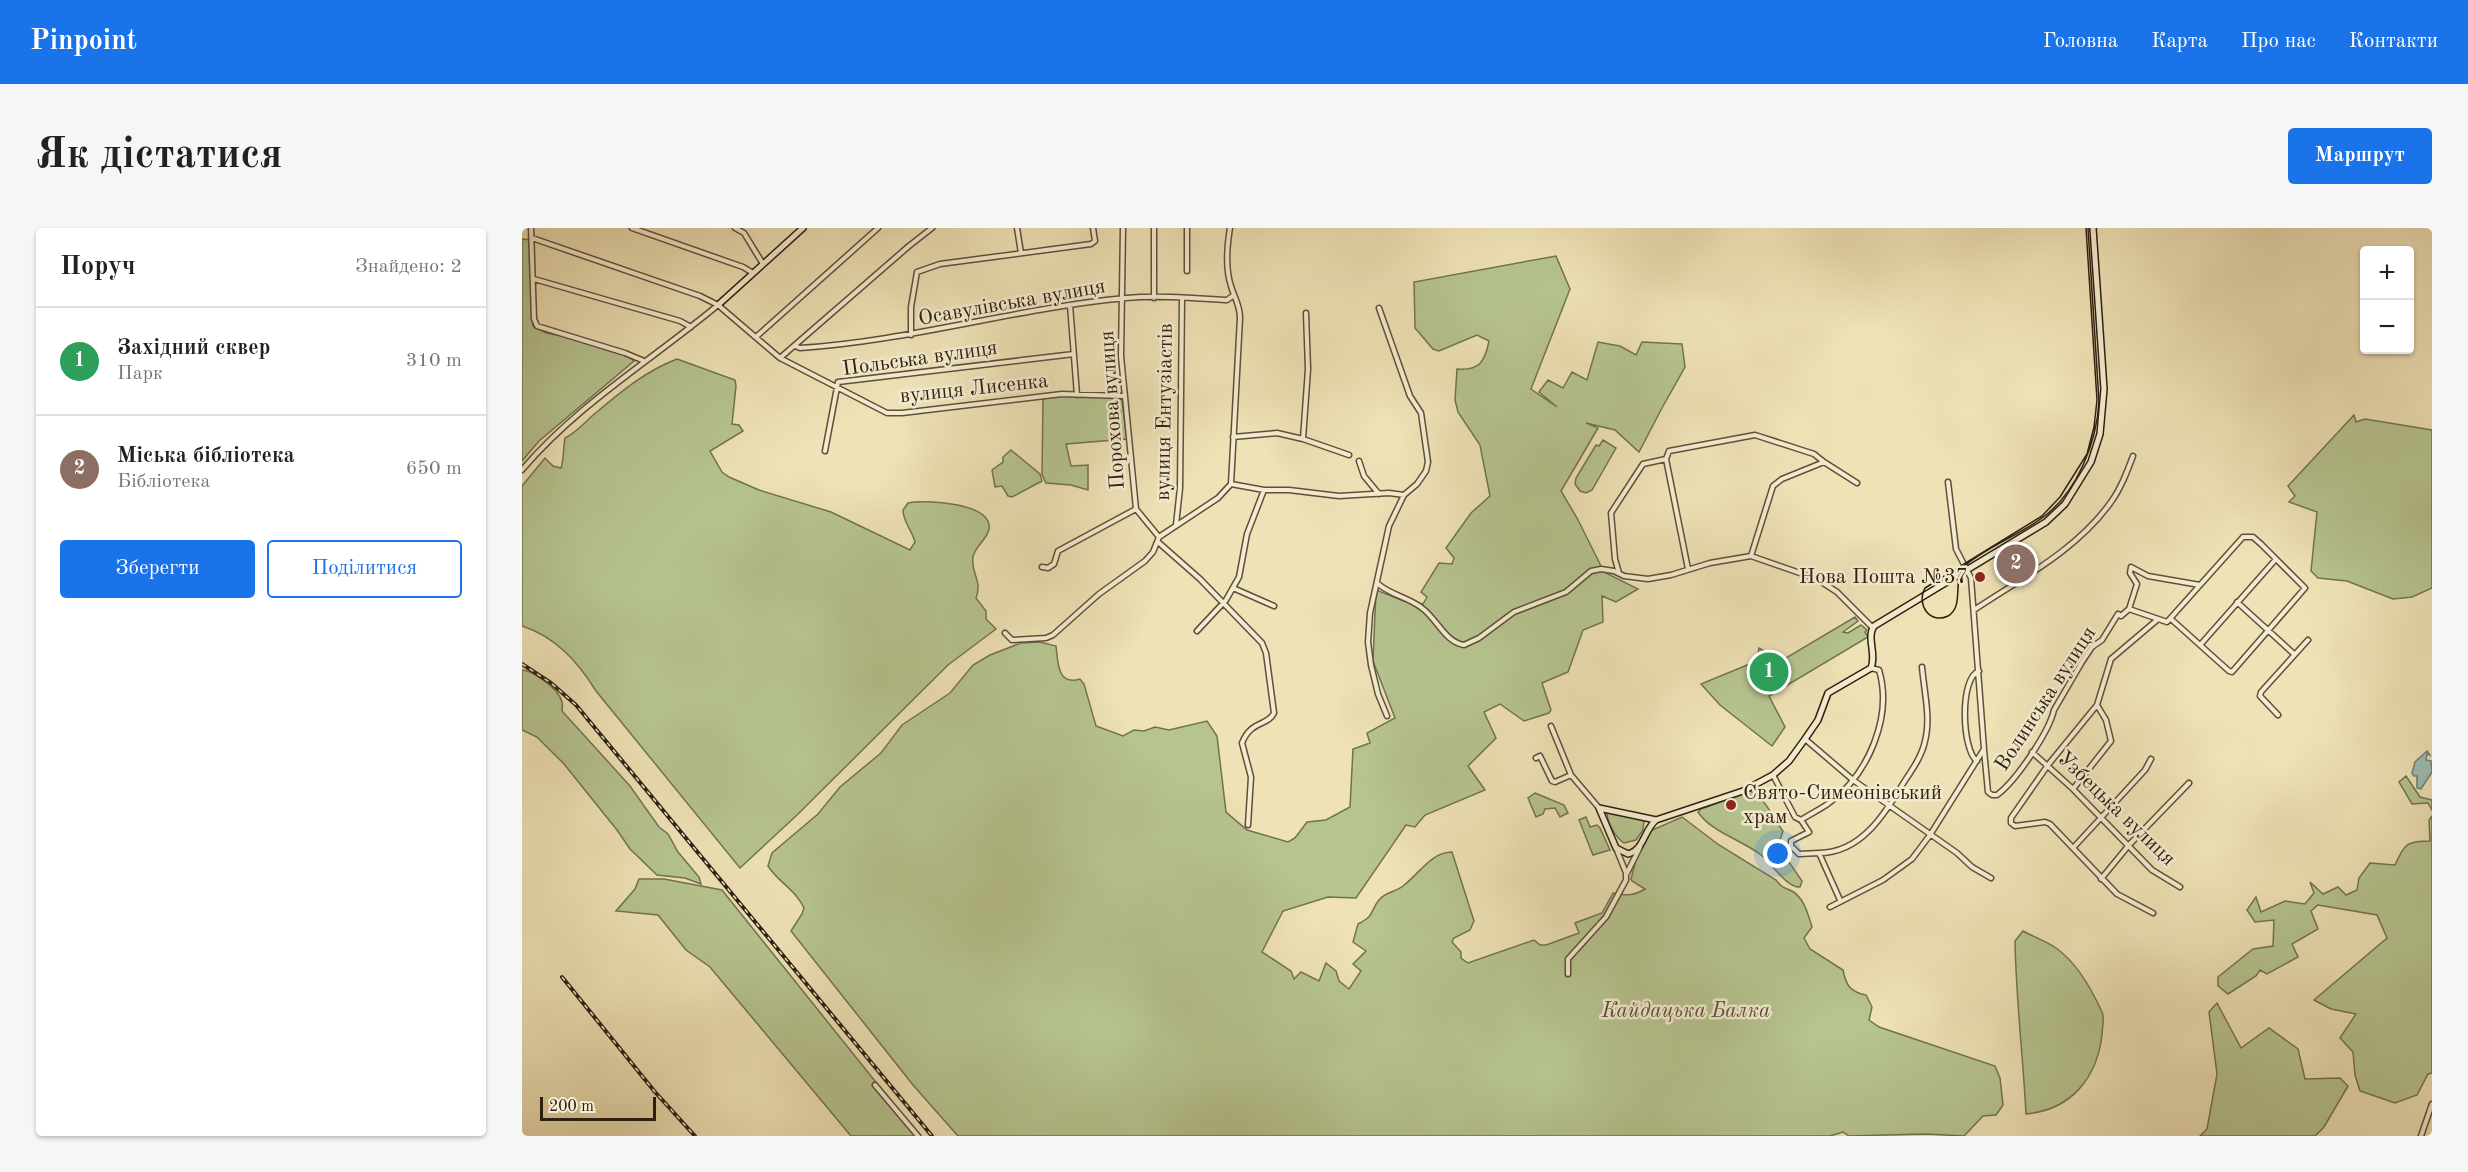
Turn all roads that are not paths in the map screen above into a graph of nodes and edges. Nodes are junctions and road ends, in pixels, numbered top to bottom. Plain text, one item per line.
1 (531, 228) edge
2 (632, 228) edge
3 (735, 228) edge
4 (803, 228) edge
5 (878, 228) edge
6 (932, 228) edge
7 (1017, 228) edge
8 (1093, 228) edge
9 (1123, 228) edge
10 (1154, 228) edge
11 (1187, 228) edge
12 (1230, 228) edge
13 (2093, 228) edge
14 (532, 238) junction
15 (1021, 253) junction
16 (763, 264) junction
17 (1186, 271) dead end
18 (753, 273) junction
19 (534, 279) junction
20 (1234, 295) junction
21 (1154, 298) junction
22 (1122, 299) junction
23 (1182, 299) junction
24 (718, 305) junction
25 (1070, 305) junction
26 (1380, 308) dead end
27 (1306, 313) dead end
28 (691, 327) junction
29 (911, 335) junction
30 (756, 337) junction
31 (795, 346) junction
32 (1074, 354) junction
33 (780, 358) junction
34 (645, 361) junction
35 (836, 385) junction
36 (1077, 395) junction
37 (1123, 396) junction
38 (1233, 437) junction
39 (1303, 439) junction
40 (825, 451) dead end
41 (1349, 455) dead end
42 (2133, 456) dead end
43 (1666, 459) junction
44 (1359, 461) dead end
45 (1824, 462) junction
46 (522, 470) edge
47 (1948, 482) dead end
48 (1857, 483) dead end
49 (1232, 484) junction
50 (1264, 490) junction
51 (1379, 494) junction
52 (1404, 495) junction
53 (1136, 509) junction
54 (1175, 526) junction
55 (1159, 540) junction
56 (1751, 556) junction
57 (2276, 559) junction
58 (1042, 567) dead end
59 (1688, 569) junction
60 (1966, 570) junction
61 (1620, 574) junction
62 (1377, 583) junction
63 (2200, 585) junction
64 (1233, 588) junction
65 (2237, 602) junction
66 (1222, 603) junction
67 (1274, 606) dead end
68 (2129, 609) junction
69 (1974, 610) junction
70 (2171, 619) junction
71 (2157, 620) junction
72 (1873, 628) junction
73 (2268, 630) junction
74 (1197, 631) dead end
75 (1005, 633) dead end
76 (2308, 640) dead end
77 (2200, 644) junction
78 (2294, 654) junction
79 (1871, 668) junction
80 (1922, 668) dead end
81 (1979, 671) junction
82 (2097, 705) junction
83 (2278, 715) dead end
84 (1387, 716) dead end
85 (1551, 726) dead end
86 (1805, 739) junction
87 (1984, 749) junction
88 (2032, 752) junction
89 (1536, 758) dead end
90 (2151, 759) dead end
91 (1977, 760) junction
92 (2049, 765) junction
93 (1571, 775) junction
94 (1773, 775) junction
95 (1853, 780) junction
96 (2189, 783) dead end
97 (2073, 789) junction
98 (1890, 806) junction
99 (1599, 808) junction
100 (2100, 818) junction
101 (1656, 820) junction
102 (1801, 820) junction
103 (1248, 825) dead end
104 (1930, 835) junction
105 (1641, 845) junction
106 (2129, 845) junction
107 (1616, 848) junction
108 (2073, 848) junction
109 (1819, 853) junction
110 (1626, 873) junction
111 (1991, 878) dead end
112 (2102, 879) junction
113 (2180, 887) dead end
114 (1840, 900) junction
115 (1830, 907) dead end
116 (2153, 913) dead end
117 (1568, 974) dead end
118 (875, 1085) dead end
119 (2432, 1104) edge
120 (918, 1136) edge
121 (2421, 1136) edge

1 - 14 street
2 - 18 street
3 - 16 street
4 - 16 street
5 - 30 street
6 - 31 street
7 - 15 street
8 - 15 street
9 - 22 street, Порохова вулиця
10 - 21 street
11 - 17 street
12 - 20 street
13 - 60 street
14 - 19 street
14 - 24 street, вулиця Лисенка
15 - 29 street
16 - 18 street
18 - 24 street
19 - 28 street
19 - 34 street
20 - 23 street, Осавулівська вулиця
20 - 38 street
21 - 22 street, Осавулівська вулиця
21 - 23 street, Осавулівська вулиця
22 - 25 street, Осавулівська вулиця
22 - 37 street, Порохова вулиця
23 - 54 street, вулиця Ентузіастів
24 - 28 street
24 - 30 street, вулиця Лисенка
25 - 29 street, Осавулівська вулиця
25 - 32 street
26 - 52 street
27 - 39 street
28 - 34 street
29 - 31 street, Осавулівська вулиця
30 - 33 street, вулиця Лисенка
31 - 33 street
32 - 35 street, Польська вулиця
32 - 36 street
33 - 35 street, вулиця Лисенка
34 - 46 street
35 - 36 street, вулиця Лисенка
35 - 40 street, Польська вулиця
36 - 37 street, вулиця Лисенка
37 - 53 street, Порохова вулиця
38 - 39 street
38 - 49 street
39 - 41 street
42 - 69 street
43 - 45 street
43 - 59 street
43 - 61 street
44 - 51 street
45 - 48 street
45 - 56 street
47 - 60 street, Волинська вулиця
49 - 50 street
49 - 54 street
50 - 51 street
50 - 64 street
51 - 52 street
52 - 62 street
53 - 55 street
53 - 58 street, Порохова вулиця
54 - 55 street
55 - 66 street
55 - 75 street
56 - 59 street
56 - 72 street
57 - 63 street
57 - 65 street
57 - 73 street
59 - 61 street
60 - 69 street, Волинська вулиця
60 - 72 street
61 - 62 street
62 - 84 street
63 - 68 street
63 - 70 street
64 - 66 street
64 - 67 street
65 - 73 street
65 - 77 street
66 - 74 street
66 - 103 street
68 - 71 street
68 - 88 street, Волинська вулиця
69 - 81 street, Волинська вулиця
70 - 71 street
70 - 77 street
71 - 82 street
72 - 79 street
73 - 77 street
73 - 78 street
76 - 78 street
78 - 83 street
79 - 86 street
79 - 95 street
80 - 98 street
81 - 87 street, Волинська вулиця
81 - 91 street
82 - 92 street
82 - 97 street
85 - 93 street
86 - 94 street
86 - 95 street
87 - 88 street, Волинська вулиця
87 - 91 street, Волинська вулиця
88 - 92 street, Узбецька вулиця
89 - 93 street
90 - 100 street
91 - 104 street, Волинська вулиця
92 - 97 street, Узбецька вулиця
92 - 108 street
93 - 99 street
94 - 101 street
94 - 102 street
95 - 98 street
95 - 102 street
96 - 106 street
97 - 100 street, Узбецька вулиця
98 - 104 street
98 - 109 street
99 - 101 street
99 - 107 street
100 - 106 street, Узбецька вулиця
100 - 108 street
101 - 105 street
102 - 109 street
104 - 111 street
104 - 114 street, Волинська вулиця
105 - 107 street
105 - 110 street
106 - 112 street
106 - 113 street, Узбецька вулиця
107 - 110 street
108 - 112 street
109 - 114 street
110 - 117 street
112 - 116 street
114 - 115 street, Волинська вулиця
118 - 120 street
119 - 121 street

